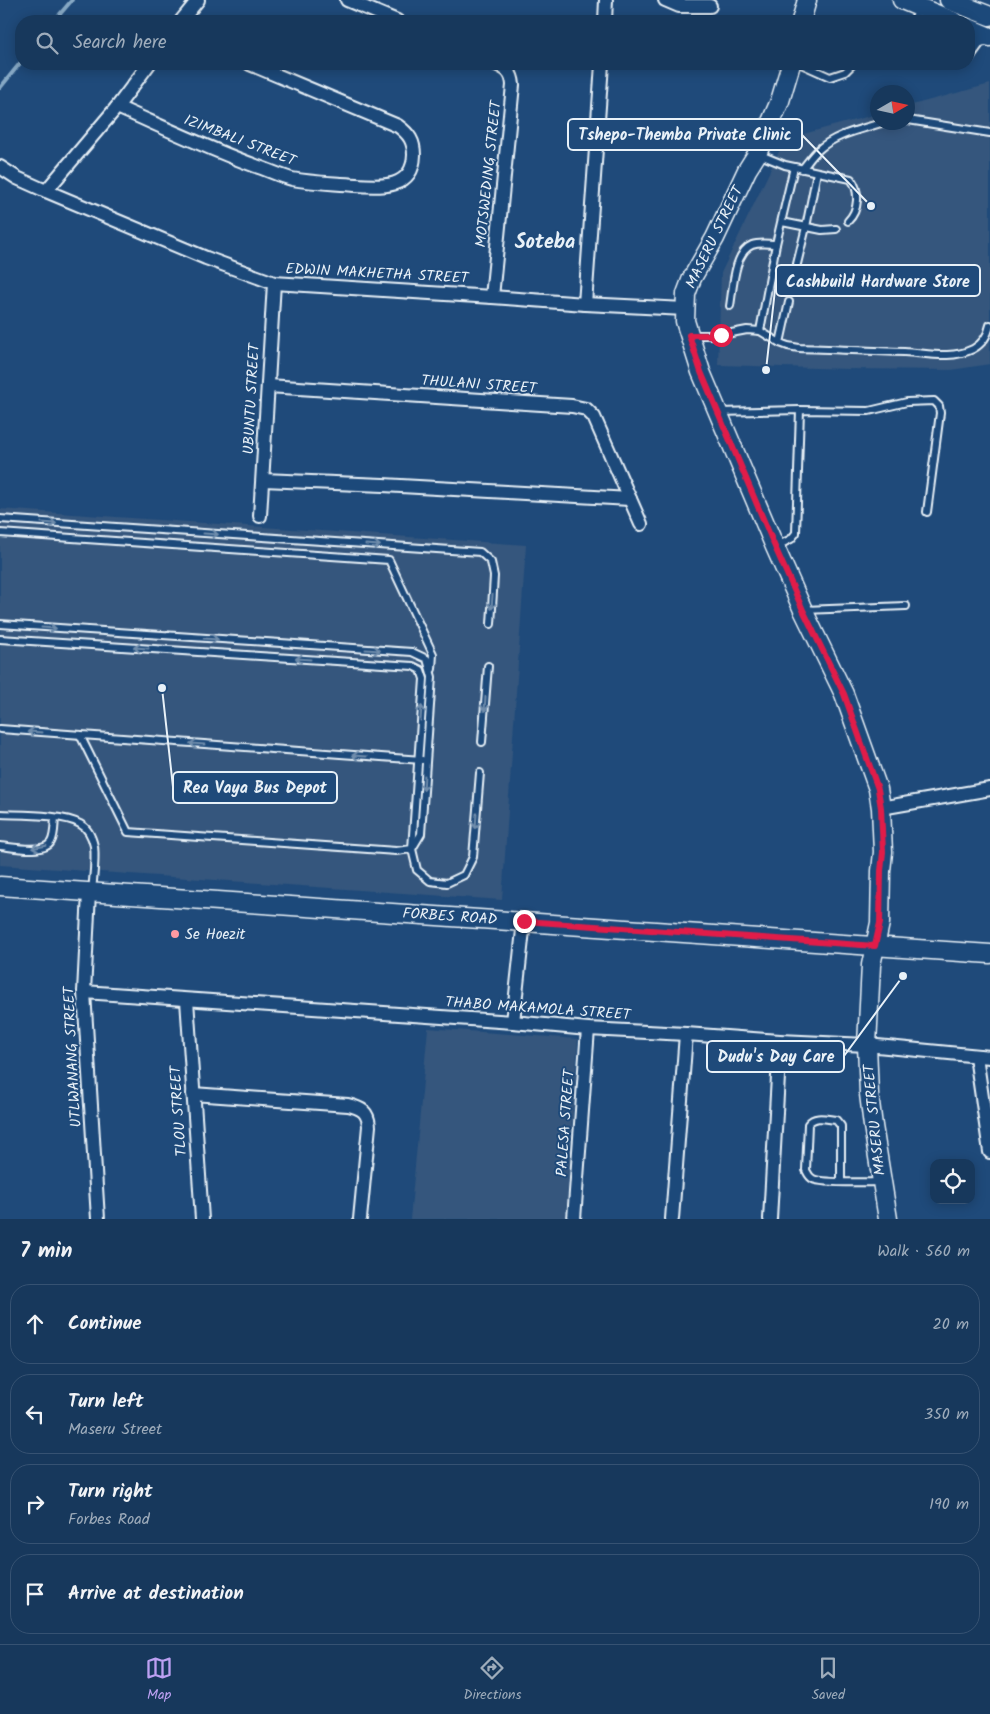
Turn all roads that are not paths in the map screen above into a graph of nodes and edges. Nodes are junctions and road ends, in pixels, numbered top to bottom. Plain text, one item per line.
1 (198, 0) edge
2 (348, 0) edge
3 (606, 0) edge
4 (665, 0) edge
5 (808, 0) edge
6 (902, 0) edge
7 (949, 0) edge
8 (710, 6) dead end
9 (186, 15) edge
10 (383, 15) edge
11 (605, 15) edge
12 (803, 15) edge
13 (917, 15) edge
14 (990, 16) edge
15 (975, 32) edge
16 (987, 40) edge
17 (975, 53) edge
18 (144, 70) edge
19 (264, 70) edge
20 (507, 70) edge
21 (602, 70) edge
22 (789, 70) edge
23 (814, 70) edge
24 (847, 70) edge
25 (117, 106) junction
26 (915, 121) edge
27 (598, 126) junction
28 (870, 126) edge
29 (643, 129) dead end
30 (990, 133) edge
31 (757, 154) junction
32 (0, 167) edge
33 (794, 167) junction
34 (802, 169) junction
35 (816, 172) junction
36 (46, 191) junction
37 (848, 221) dead end
38 (782, 222) junction
39 (806, 227) junction
40 (836, 229) dead end
41 (776, 244) junction
42 (797, 264) dead end
43 (274, 284) junction
44 (492, 297) junction
45 (789, 302) dead end
46 (585, 304) junction
47 (730, 306) dead end
48 (685, 309) junction
49 (990, 325) edge
50 (760, 331) junction
51 (689, 335) junction
52 (780, 343) junction
53 (268, 386) junction
54 (800, 410) junction
55 (718, 412) junction
56 (263, 480) junction
57 (630, 499) junction
58 (927, 512) dead end
59 (260, 516) dead end
60 (0, 520) edge
61 (640, 524) dead end
62 (0, 533) edge
63 (775, 547) junction
64 (906, 606) dead end
65 (803, 610) junction
66 (0, 624) edge
67 (491, 624) dead end
68 (0, 639) edge
69 (488, 666) dead end
70 (432, 677) junction
71 (0, 729) edge
72 (80, 735) junction
73 (482, 742) dead end
74 (422, 760) junction
75 (480, 773) dead end
76 (990, 789) edge
77 (881, 808) junction
78 (0, 814) edge
79 (55, 818) junction
80 (0, 846) edge
81 (412, 849) junction
82 (0, 886) edge
83 (90, 893) junction
84 (524, 921) junction
85 (875, 946) junction
86 (990, 954) edge
87 (84, 992) junction
88 (187, 1000) junction
89 (513, 1022) junction
90 (588, 1029) junction
91 (686, 1034) junction
92 (780, 1041) junction
93 (866, 1045) junction
94 (976, 1056) junction
95 (990, 1057) edge
96 (193, 1094) junction
97 (990, 1152) edge
98 (841, 1182) junction
99 (881, 1182) junction
100 (98, 1219) edge
101 (202, 1219) edge
102 (360, 1219) edge
103 (574, 1219) edge
104 (672, 1219) edge
105 (770, 1219) edge
106 (888, 1219) edge

1 - 9 street
2 - 10 street
3 - 11 street
4 - 8 street
5 - 12 street
6 - 13 street
7 - 14 street
15 - 16 street
16 - 17 lane
18 - 25 street
19 - 25 street, IZIMBALI STREET
20 - 44 street, MOTSWEDING STREET
21 - 27 street
22 - 31 street, MASERU STREET
23 - 24 lane
25 - 36 street
26 - 30 lane
27 - 29 lane
27 - 46 street
28 - 34 lane
31 - 33 lane
31 - 48 street, MASERU STREET
32 - 36 street, EDWIN MAKHETHA STREET
33 - 34 lane
33 - 38 lane
34 - 35 lane
35 - 37 lane
35 - 39 lane
36 - 43 street, EDWIN MAKHETHA STREET
38 - 39 lane
38 - 41 lane
39 - 40 lane
39 - 42 lane
41 - 47 lane
41 - 50 lane
43 - 44 street, EDWIN MAKHETHA STREET
43 - 53 street, UBUNTU STREET
44 - 46 street, EDWIN MAKHETHA STREET
45 - 52 lane
46 - 48 street, EDWIN MAKHETHA STREET
48 - 51 street, MASERU STREET
49 - 52 lane
50 - 51 lane
50 - 52 lane
51 - 55 street, MASERU STREET
53 - 56 street, UBUNTU STREET
53 - 57 street, THULANI STREET
54 - 55 lane
54 - 58 lane
54 - 63 lane
55 - 63 street, MASERU STREET
56 - 57 street
56 - 59 street, UBUNTU STREET
57 - 61 street, THULANI STREET
60 -> 67 lane
62 - 70 lane
63 - 65 street, MASERU STREET
64 - 65 lane
65 - 77 street, MASERU STREET
66 -> 70 lane
74 -> 68 lane
69 -> 73 lane
70 - 74 lane
72 -> 71 lane
74 -> 72 lane
72 - 81 lane
74 - 81 lane
75 -> 81 lane
76 - 77 street
77 - 85 street, MASERU STREET
78 - 79 lane
79 -> 80 lane
79 - 83 lane
82 - 83 street, FORBES ROAD
83 - 84 street, FORBES ROAD
83 - 87 street, UTLWANANG STREET
84 - 85 street, FORBES ROAD
84 - 89 street
85 - 86 street, FORBES ROAD
85 - 93 street, MASERU STREET
87 - 88 street, THABO MAKAMOLA STREET
87 - 100 street, UTLWANANG STREET
88 - 89 street, THABO MAKAMOLA STREET
88 - 96 street, TLOU STREET
89 - 90 street, THABO MAKAMOLA STREET
90 - 91 street, THABO MAKAMOLA STREET
90 - 103 street, PALESA STREET
91 - 92 street, THABO MAKAMOLA STREET
91 - 104 street
92 - 93 street, THABO MAKAMOLA STREET
92 - 105 street
93 - 94 street, THABO MAKAMOLA STREET
93 - 99 street, MASERU STREET
94 - 95 street, THABO MAKAMOLA STREET
94 - 97 street
96 - 101 street, TLOU STREET
96 - 102 street
98 - 98 lane
98 - 99 lane
99 - 106 street, MASERU STREET

